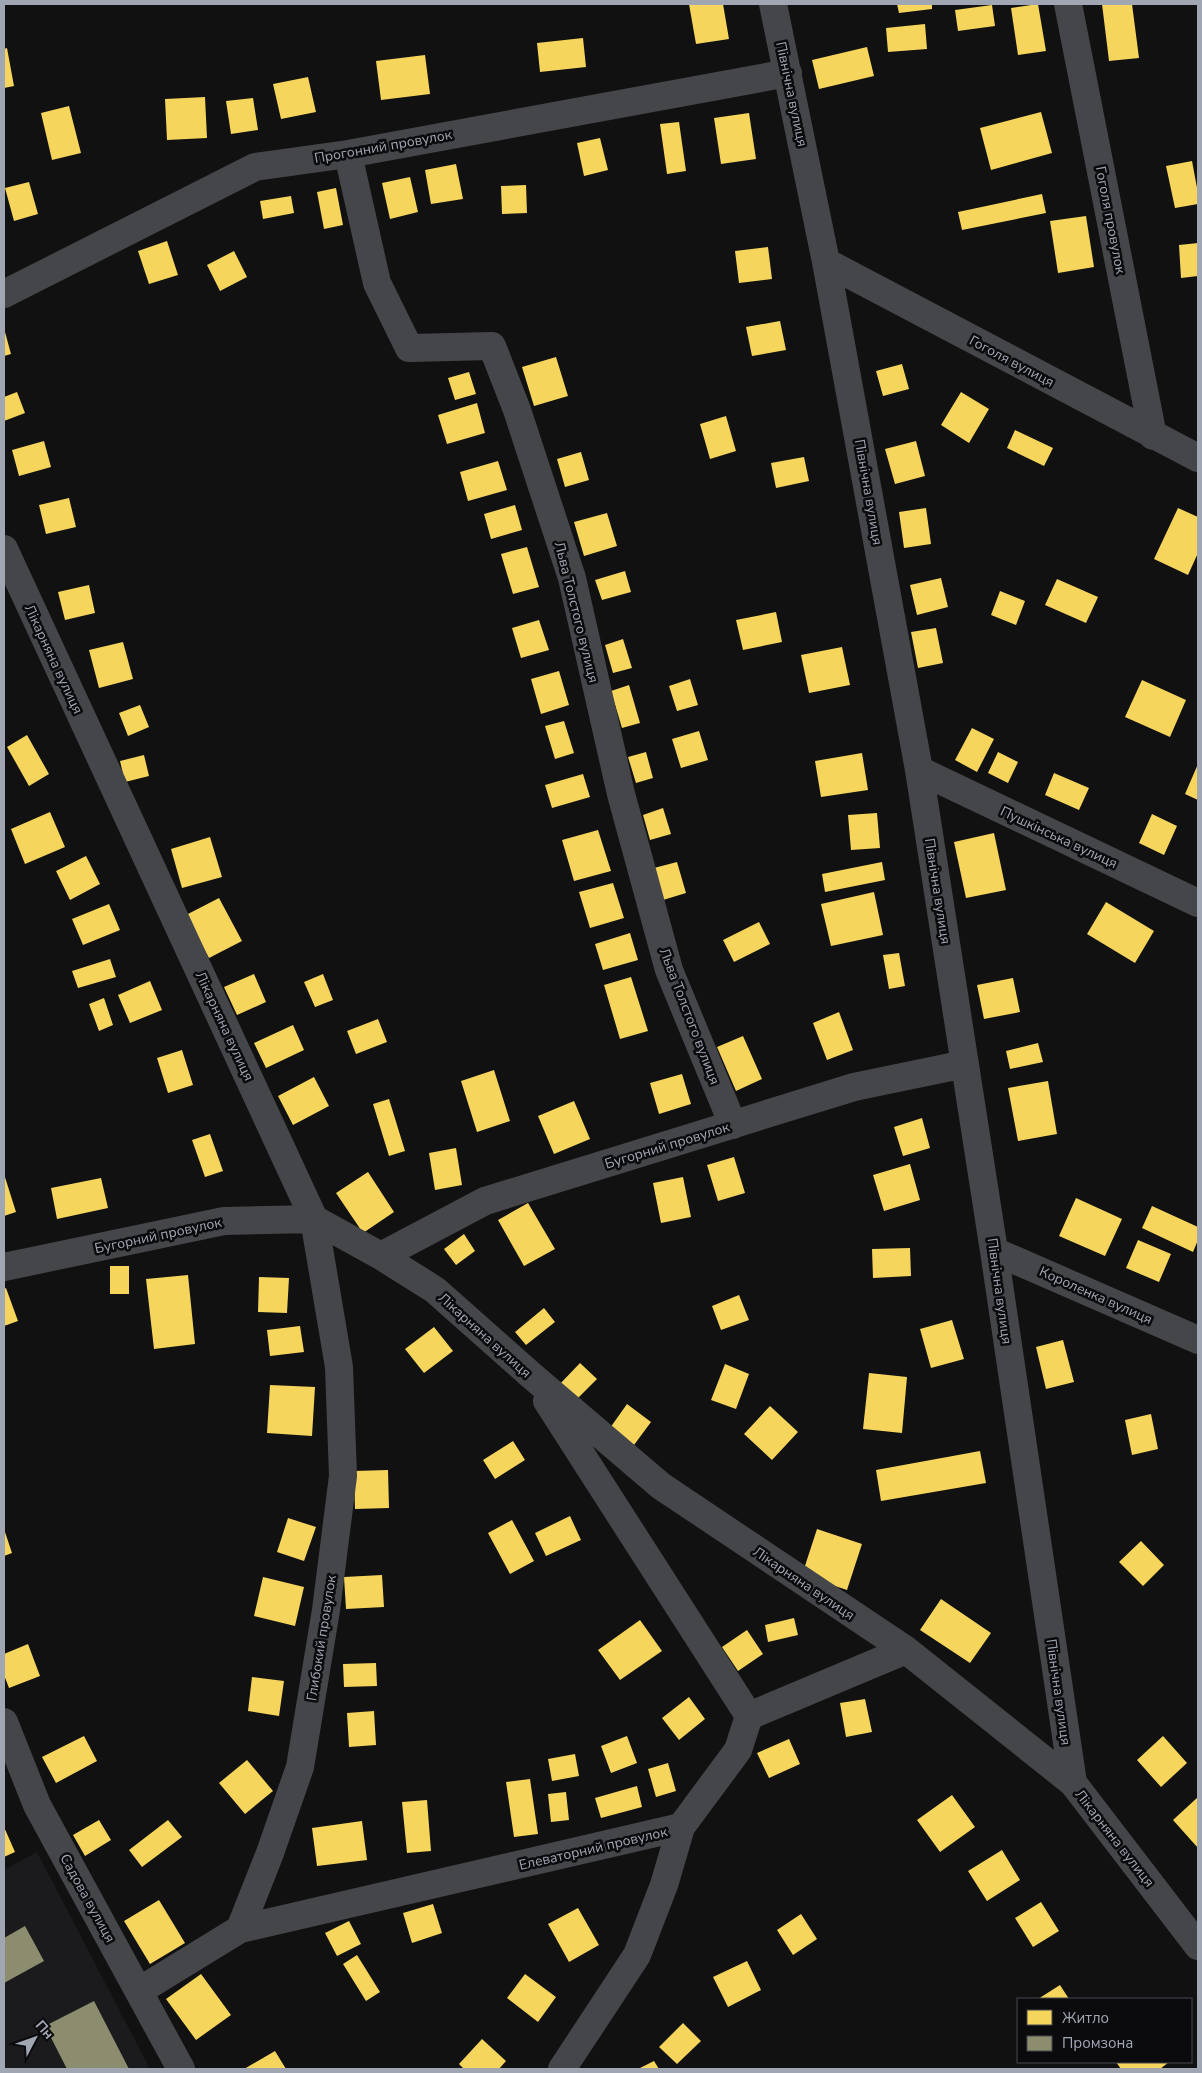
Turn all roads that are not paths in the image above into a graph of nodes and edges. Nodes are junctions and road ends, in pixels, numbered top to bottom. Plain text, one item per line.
1 (773, 4) edge
2 (1068, 4) edge
3 (788, 73) junction
4 (348, 154) junction
5 (826, 262) junction
6 (4, 294) edge
7 (1153, 436) junction
8 (1198, 458) edge
9 (4, 550) edge
10 (920, 770) junction
11 (1198, 903) edge
12 (965, 1064) junction
13 (733, 1125) junction
14 (314, 1219) junction
15 (994, 1250) junction
16 (380, 1256) junction
17 (4, 1267) edge
18 (1198, 1340) edge
19 (532, 1376) junction
20 (906, 1650) junction
21 (749, 1716) junction
22 (4, 1722) edge
23 (1073, 1783) junction
24 (681, 1828) junction
25 (240, 1929) junction
26 (1198, 1946) edge
27 (139, 1991) junction
28 (181, 2069) edge
29 (562, 2069) edge

1 - 3 street, Північна вулиця
2 - 7 street, Гоголя провулок
3 - 4 street, Прогонний провулок
3 - 5 street, Північна вулиця
4 - 6 street, Прогонний провулок
4 - 13 street, Льва Толстого вулиця
5 - 7 street, Гоголя вулиця
5 - 10 street, Північна вулиця
7 - 8 street, Гоголя вулиця
9 - 14 street, Лікарняна вулиця
10 - 11 street, Пушкінська вулиця
10 - 12 street, Північна вулиця
12 - 13 street, Бугорний провулок
12 - 15 street, Північна вулиця
13 - 16 street, Бугорний провулок
14 - 16 street, Лікарняна вулиця
14 - 17 street, Бугорний провулок
14 - 25 street, Глибокий провулок
15 - 18 street, Короленка вулиця
15 - 23 street, Північна вулиця
16 - 19 street, Лікарняна вулиця
19 - 20 street, Лікарняна вулиця
19 - 21 street
20 - 21 street
20 - 23 street, Лікарняна вулиця
21 - 24 street, Елеваторний провулок
22 - 27 street, Садова вулиця
23 - 26 street, Лікарняна вулиця
24 - 25 street, Елеваторний провулок
24 - 29 street
25 - 27 street
27 - 28 street, Садова вулиця

